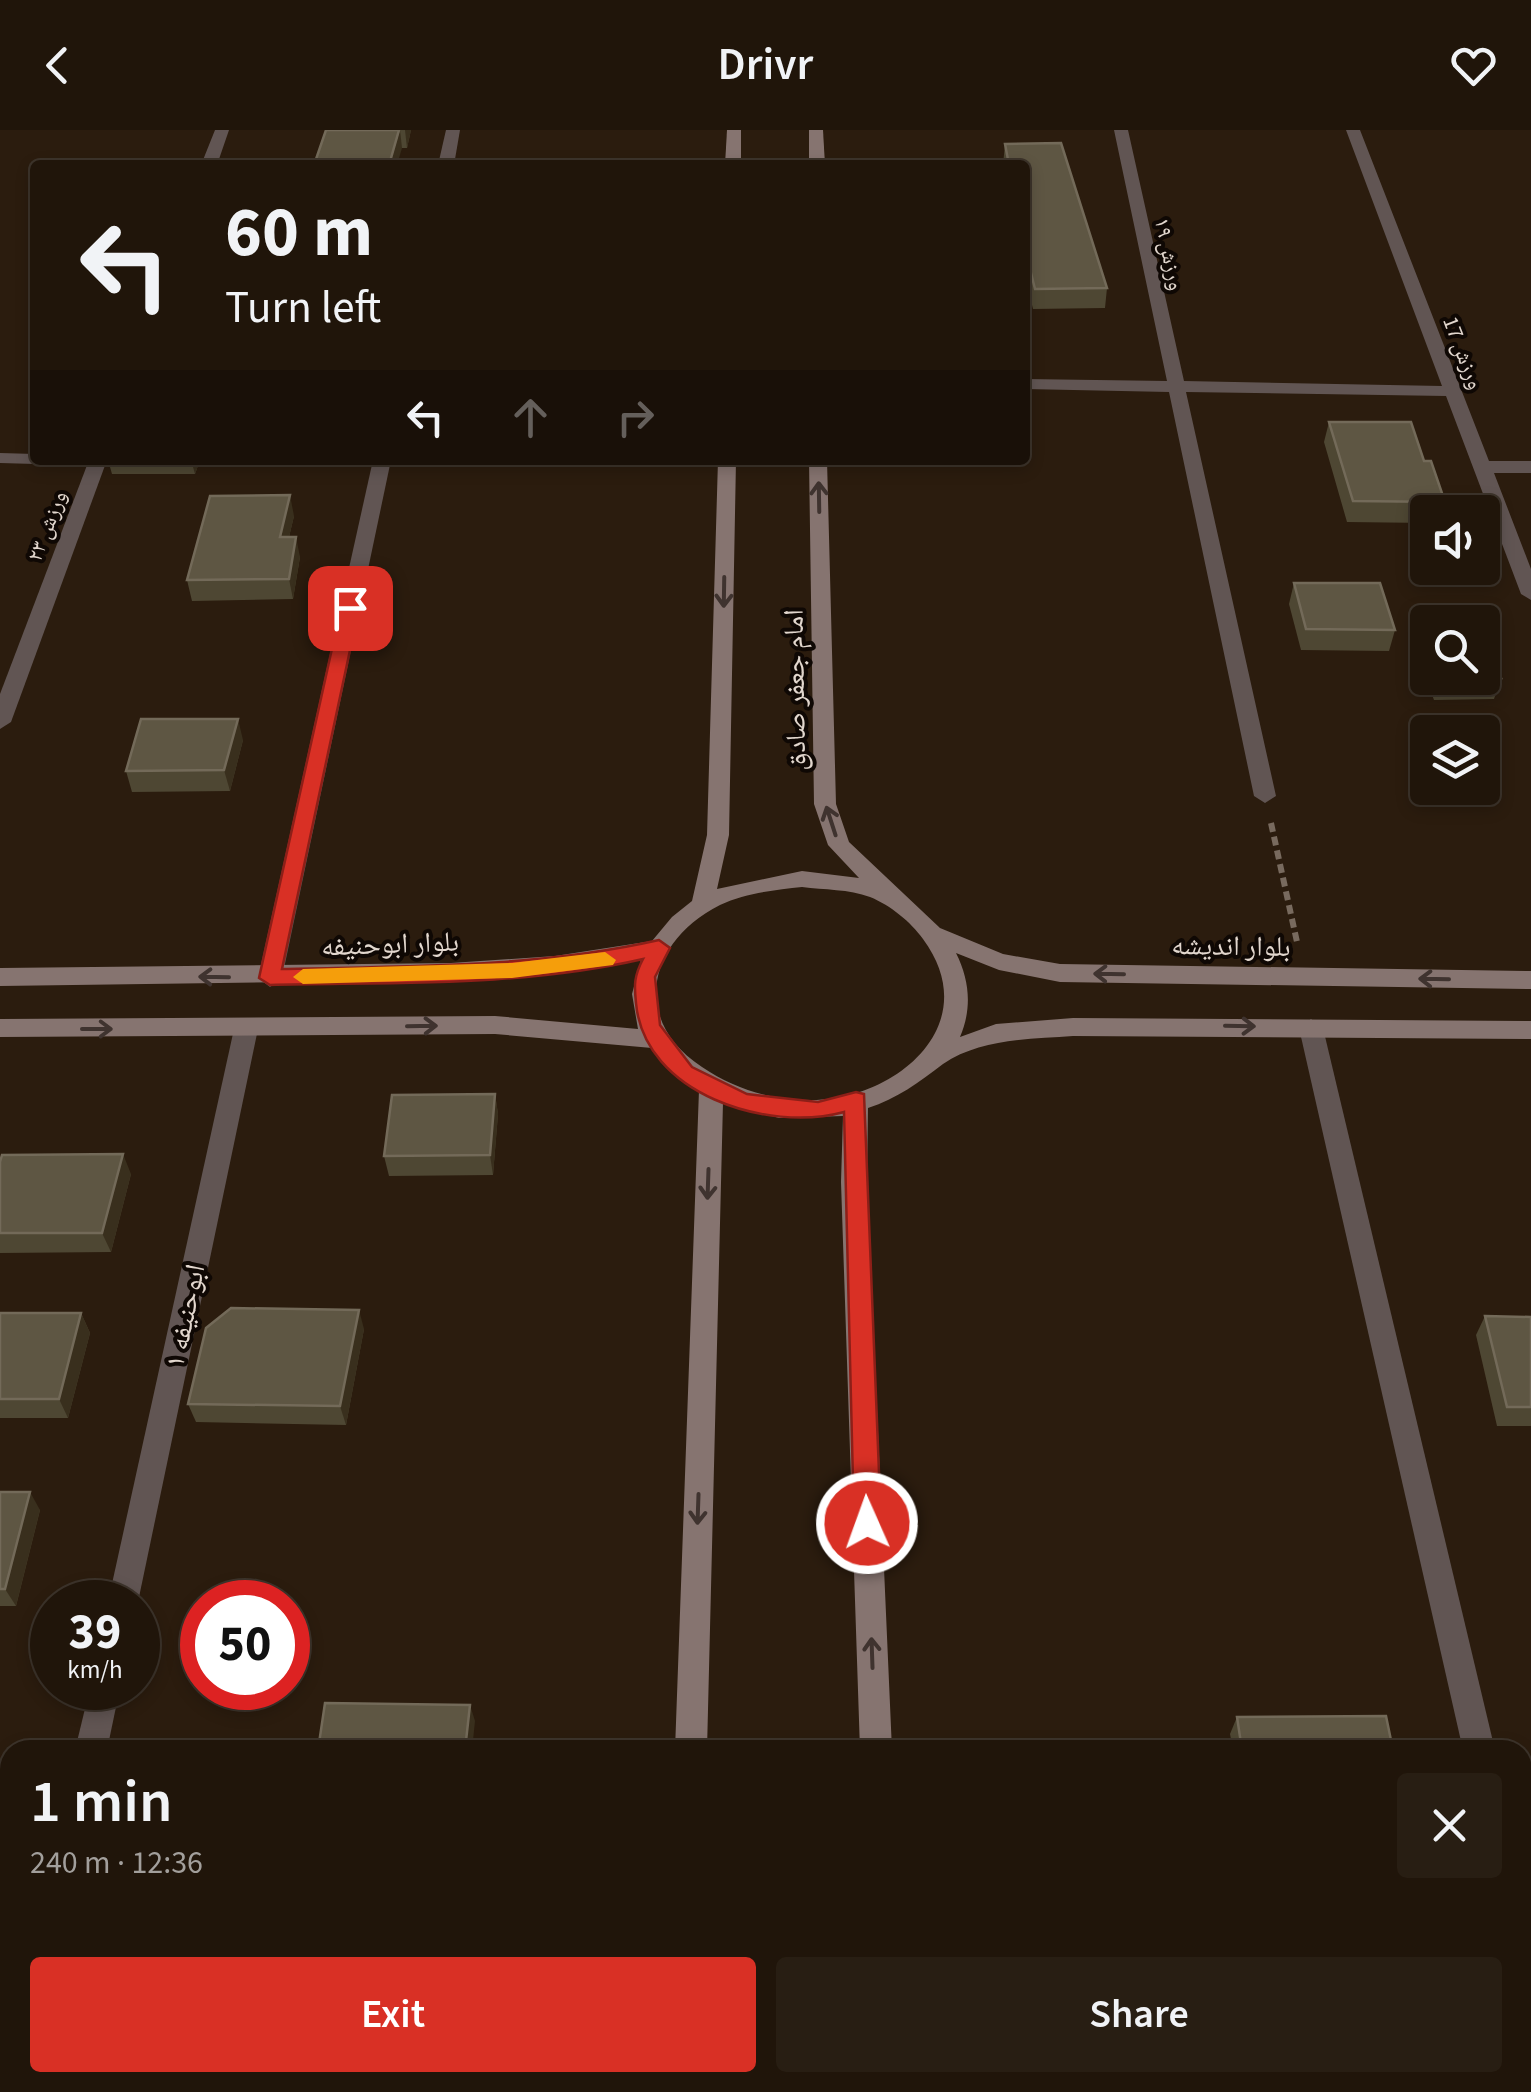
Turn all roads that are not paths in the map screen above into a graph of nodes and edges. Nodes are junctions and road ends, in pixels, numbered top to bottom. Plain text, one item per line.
1 (222, 130) edge
2 (453, 130) edge
3 (734, 130) edge
4 (816, 130) edge
5 (1121, 130) edge
6 (1353, 130) edge
7 (210, 160) edge
8 (447, 160) edge
9 (733, 160) edge
10 (816, 160) edge
11 (1030, 384) edge
12 (1174, 387) junction
13 (1454, 391) junction
14 (0, 458) edge
15 (30, 458) edge
16 (96, 465) edge
17 (381, 465) edge
18 (727, 465) edge
19 (818, 465) edge
20 (1485, 467) junction
21 (1531, 467) edge
22 (1531, 594) edge
23 (0, 722) edge
24 (1265, 796) road end
25 (889, 896) junction
26 (703, 903) junction
27 (936, 936) junction
28 (659, 948) junction
29 (0, 976) edge
30 (270, 978) junction
31 (1531, 980) edge
32 (0, 1028) edge
33 (1311, 1028) junction
34 (246, 1029) junction
35 (1531, 1030) edge
36 (660, 1040) junction
37 (937, 1056) junction
38 (712, 1087) junction
39 (856, 1100) junction
40 (128, 1580) edge
41 (100, 1710) edge
42 (94, 1740) edge
43 (690, 1740) edge
44 (876, 1740) edge
45 (1478, 1740) edge

1 - 7 street
2 - 8 street
3 - 9 main road
4 - 10 main road
5 - 12 street, ورزش ۱۹
6 - 13 street, ورزش 17
11 - 12 street
12 - 13 street
12 - 24 street, ورزش ۱۹
13 - 20 street, ورزش 17
14 - 15 street
16 - 23 street, ورزش ۲۳
17 - 30 street
18 -> 26 main road
25 -> 19 main road, امام جعفر صادق
20 - 21 street
20 - 22 street, ورزش 17
25 - 26 main road
25 - 27 main road
26 - 28 main road
31 -> 27 main road, بلوار اندیشه
27 - 37 main road
28 - 30 main road, بلوار ابوحنیفه
28 - 36 main road
30 -> 29 main road, بلوار ابوحنیفه
32 -> 34 main road
33 - 35 main road
37 -> 33 main road
33 - 45 street
34 -> 36 main road
34 - 40 street, ابوحنیفه ۱
36 - 38 main road
37 - 39 main road
38 - 39 main road
38 -> 43 main road
44 -> 39 main road
41 - 42 street

